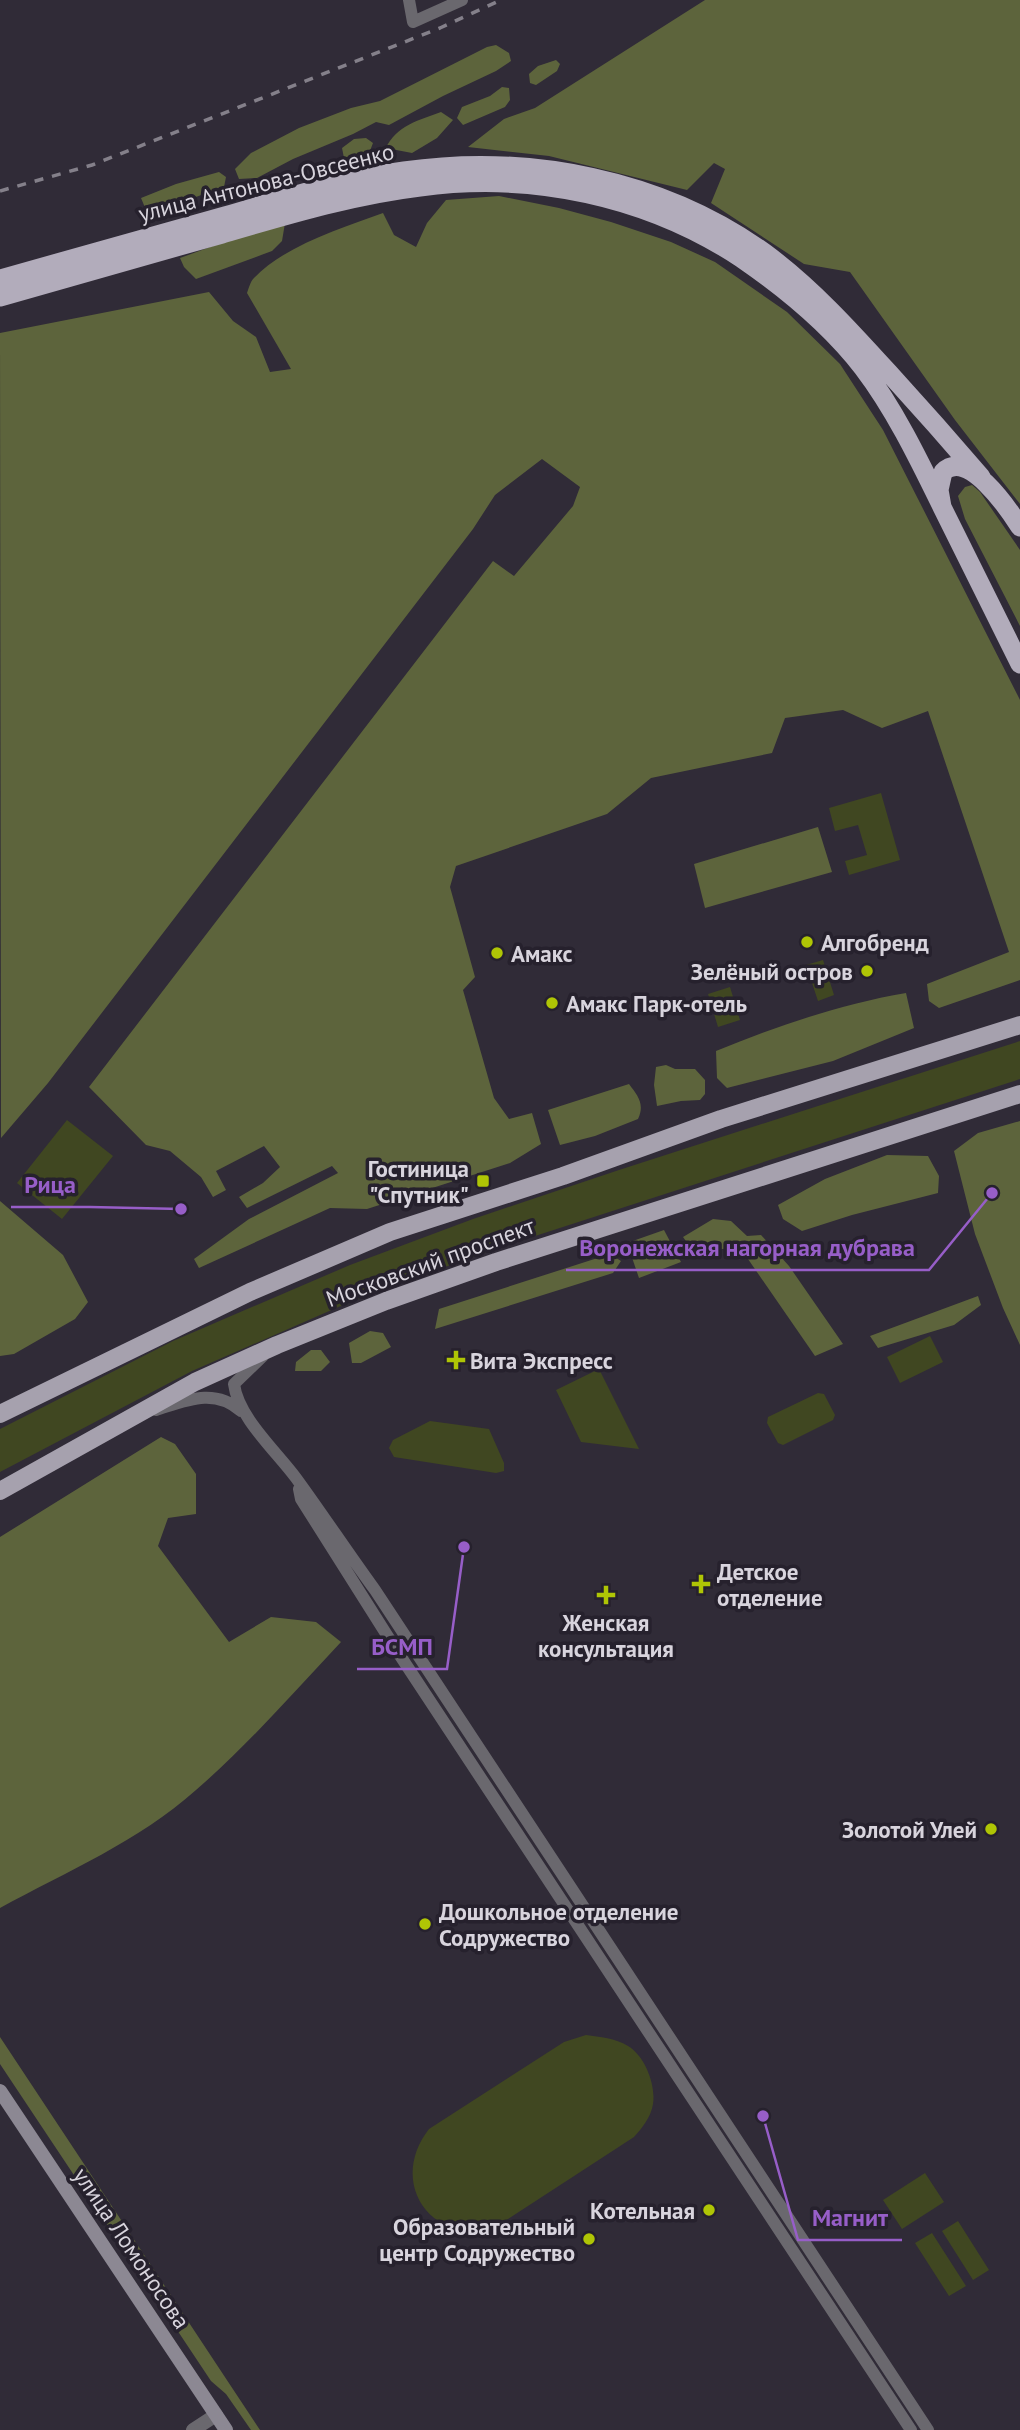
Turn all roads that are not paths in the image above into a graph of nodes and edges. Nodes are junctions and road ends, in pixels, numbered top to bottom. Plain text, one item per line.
1 (409, 0) edge
2 (462, 0) edge
3 (0, 279) edge
4 (0, 297) edge
5 (981, 477) junction
6 (942, 507) junction
7 (1020, 527) edge
8 (1020, 664) edge
9 (1020, 1025) edge
10 (1020, 1094) edge
11 (277, 1345) junction
12 (0, 1414) edge
13 (249, 1418) junction
14 (127, 1420) junction
15 (296, 1479) junction
16 (0, 1491) edge
17 (0, 2091) edge
18 (221, 2425) edge
19 (193, 2430) edge
20 (911, 2430) edge
21 (928, 2430) edge

1 - 2 street
3 - 5 highway, улица Антонова-Овсеенко
4 - 6 highway, улица Антонова-Овсеенко
5 - 6 highway
5 - 7 highway, улица Антонова-Овсеенко
6 - 8 highway, улица Антонова-Овсеенко
9 - 12 main road, Московский проспект
10 - 11 main road, Московский проспект
11 - 13 street
11 - 14 main road, Московский проспект
13 - 14 street
13 - 15 street
14 - 16 main road, Московский проспект
15 - 20 street
15 - 21 street
17 - 18 main road, улица Ломоносова
18 - 19 street

